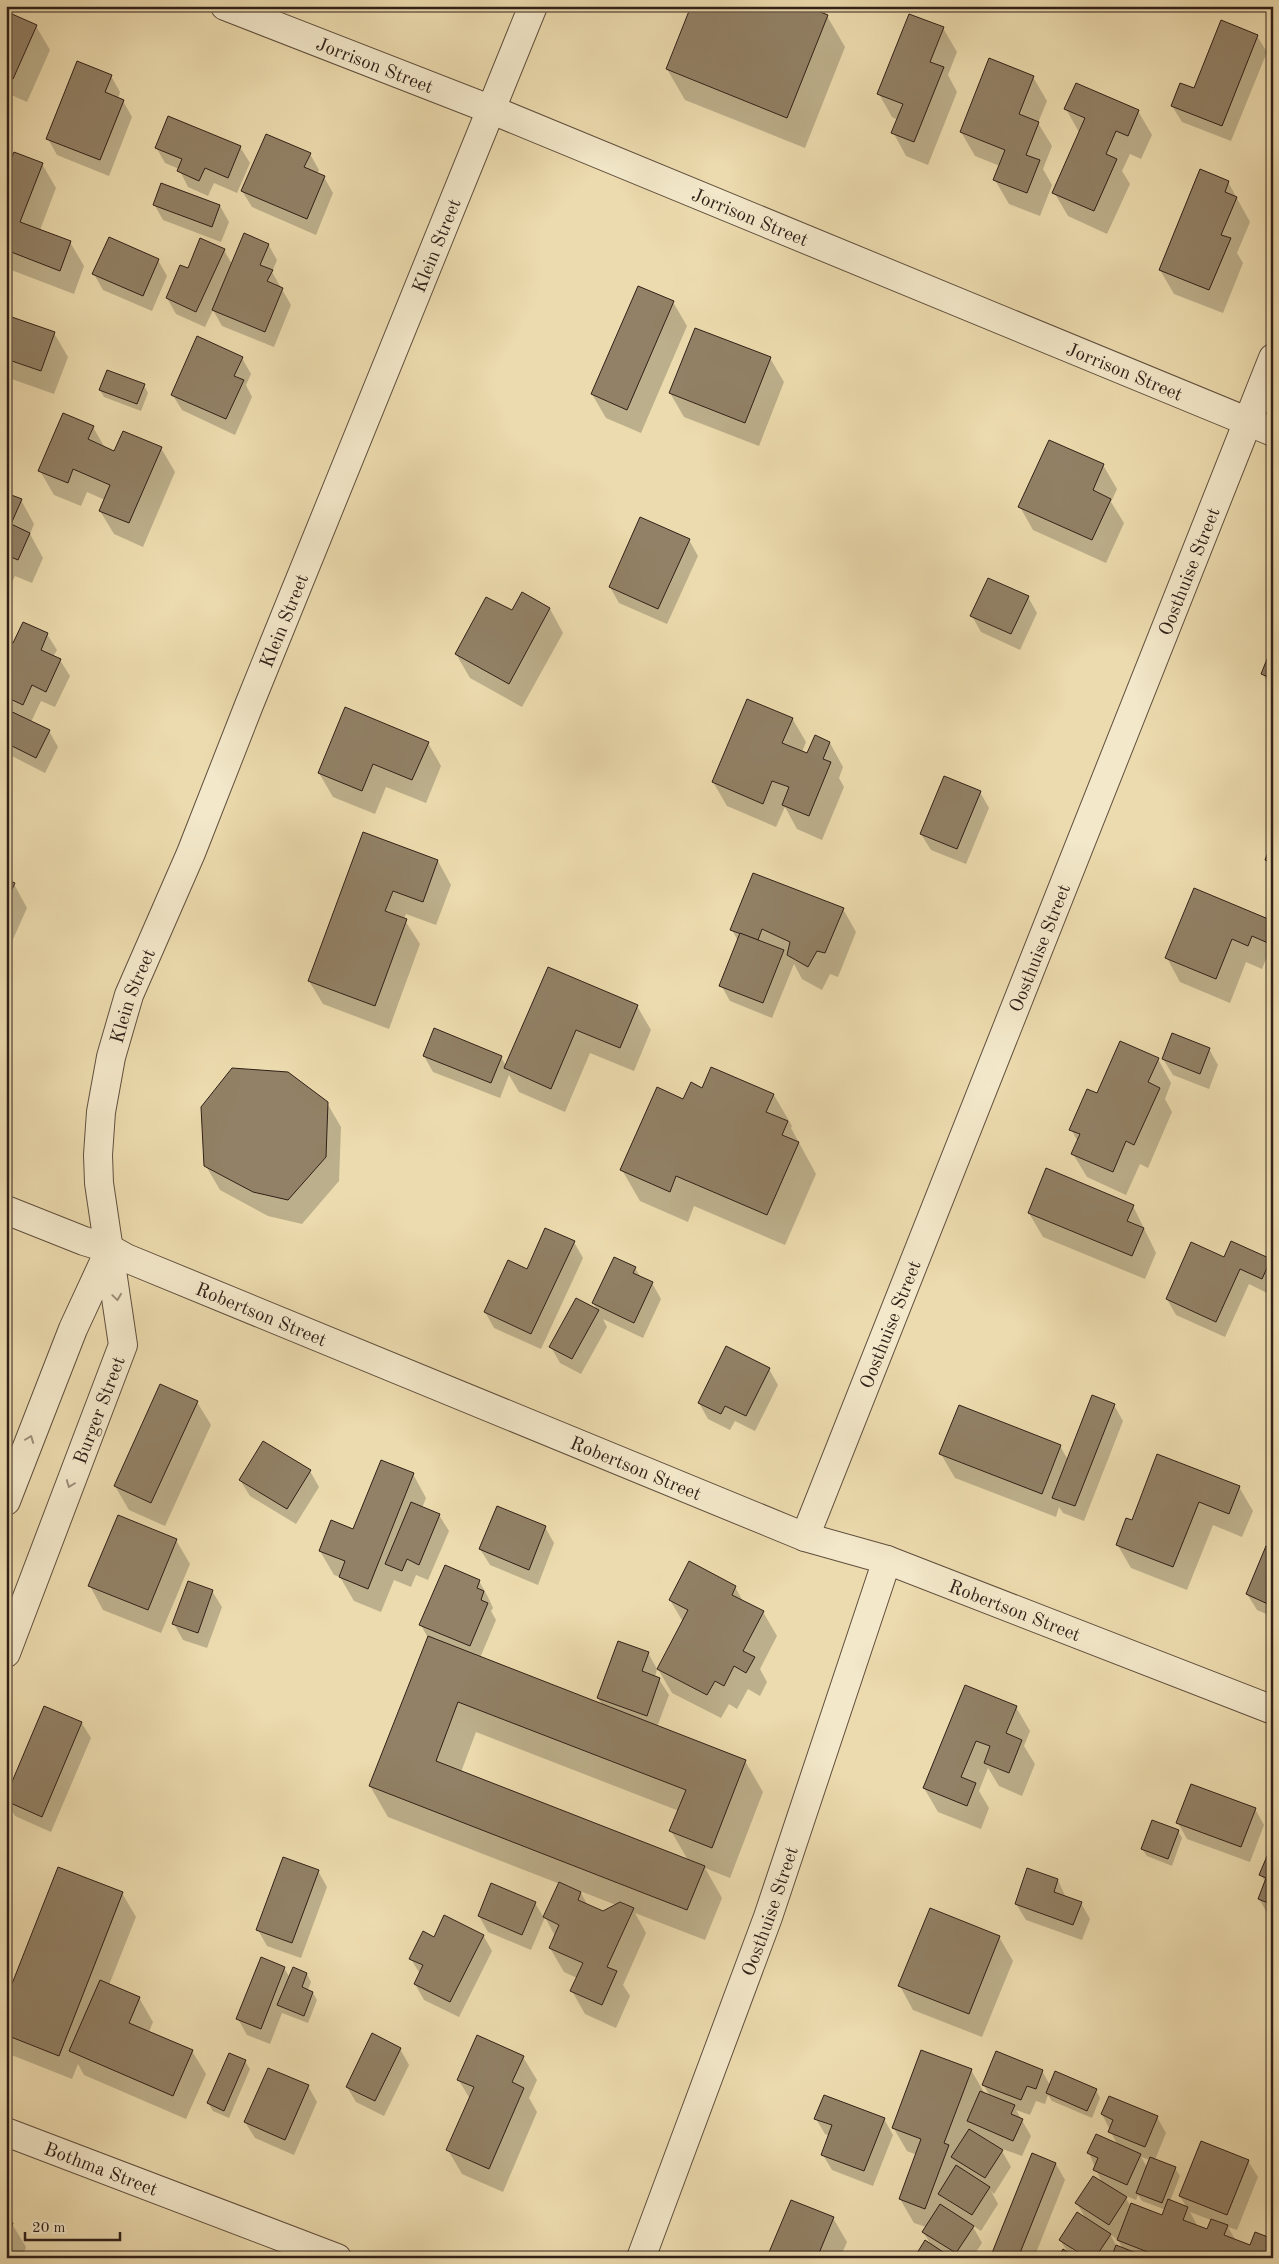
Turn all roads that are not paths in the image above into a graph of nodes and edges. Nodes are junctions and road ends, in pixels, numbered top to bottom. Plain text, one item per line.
1 (225, 6) edge
2 (533, 6) edge
3 (492, 110) junction
4 (1273, 358) edge
5 (1247, 422) junction
6 (1273, 432) edge
7 (6, 1210) edge
8 (110, 1249) junction
9 (6, 1501) edge
10 (806, 1538) junction
11 (887, 1560) junction
12 (6, 1653) edge
13 (1273, 1710) edge
14 (6, 2132) edge
15 (337, 2258) edge
16 (641, 2258) edge

1 - 3 street, Jorrison Street
2 - 3 street, Klein Street
3 - 5 street, Jorrison Street
3 - 8 street, Klein Street
4 - 5 street, Oosthuise Street
5 - 6 street, Jorrison Street
5 - 10 street, Oosthuise Street
7 - 8 street, Robertson Street
9 -> 8 street
8 - 10 street, Robertson Street
8 -> 12 street, Burger Street
10 - 11 street, Robertson Street
11 - 13 street, Robertson Street
11 - 16 street, Oosthuise Street
14 - 15 street, Bothma Street

